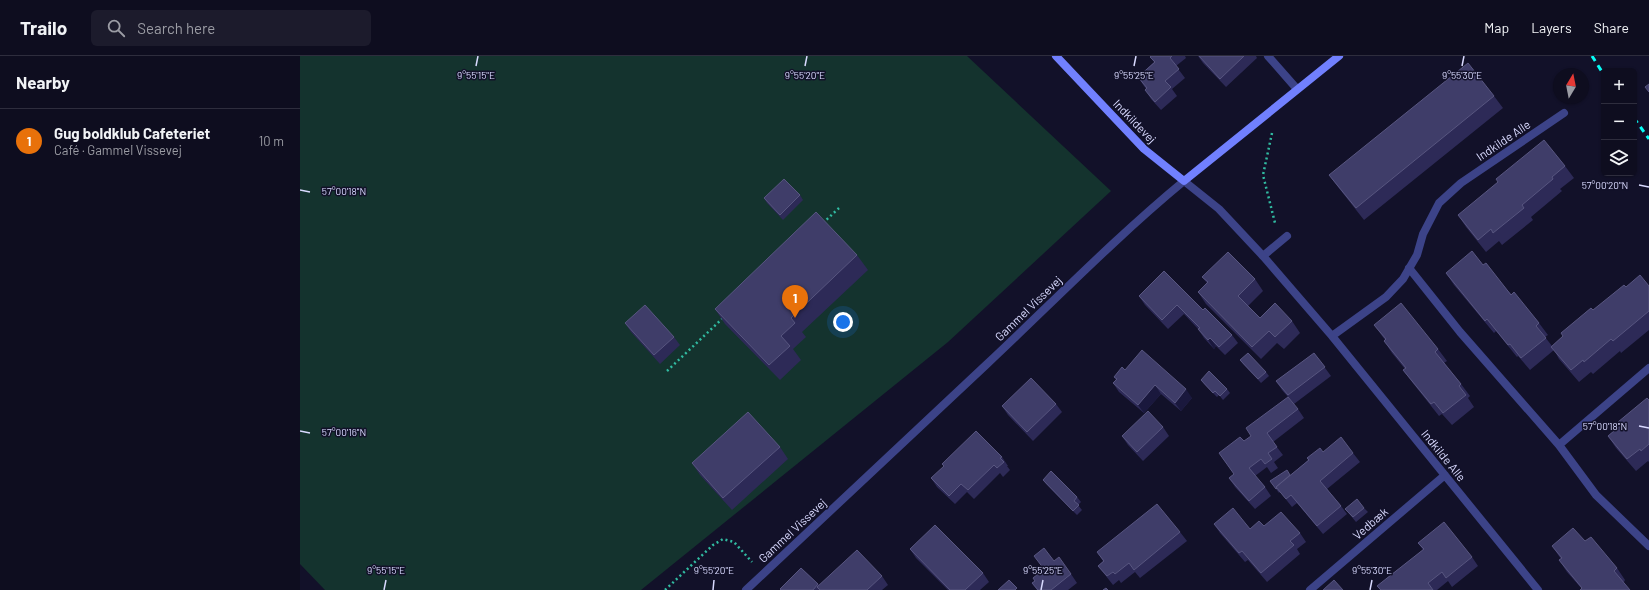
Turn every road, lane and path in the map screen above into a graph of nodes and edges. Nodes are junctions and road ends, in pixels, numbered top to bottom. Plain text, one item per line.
1 (1056, 56) edge
2 (1268, 56) edge
3 (1339, 56) edge
4 (1297, 89) junction
5 (1564, 113) dead end
6 (1273, 132) dead end
7 (1184, 181) junction
8 (839, 208) dead end
9 (822, 224) edge
10 (1286, 236) dead end
11 (1278, 244) junction
12 (1263, 256) junction
13 (1409, 268) junction
14 (724, 316) edge
15 (1332, 336) junction
16 (1649, 368) edge
17 (667, 370) dead end
18 (1559, 444) junction
19 (1445, 475) junction
20 (1649, 546) edge
21 (763, 574) junction
22 (664, 590) edge
23 (746, 590) edge
24 (1310, 590) edge
25 (1538, 590) edge

1 - 7 street, Indkildevej
2 - 4 street
3 - 4 street, Gammel Vissevej
4 - 7 street, Gammel Vissevej
5 - 13 street, Indkilde Alle
6 - 11 path
7 - 12 street, Indkilde Alle
7 - 21 street, Gammel Vissevej
8 - 9 path
10 - 11 street
11 - 12 street
12 - 15 street, Indkilde Alle
13 - 15 street, Indkilde Alle
13 - 18 street
14 - 17 path
15 - 19 street, Indkilde Alle
16 - 18 street
18 - 20 street
19 - 24 street, Vedbæk
19 - 25 street, Indkilde Alle
21 - 22 path
21 - 23 street, Gammel Vissevej

